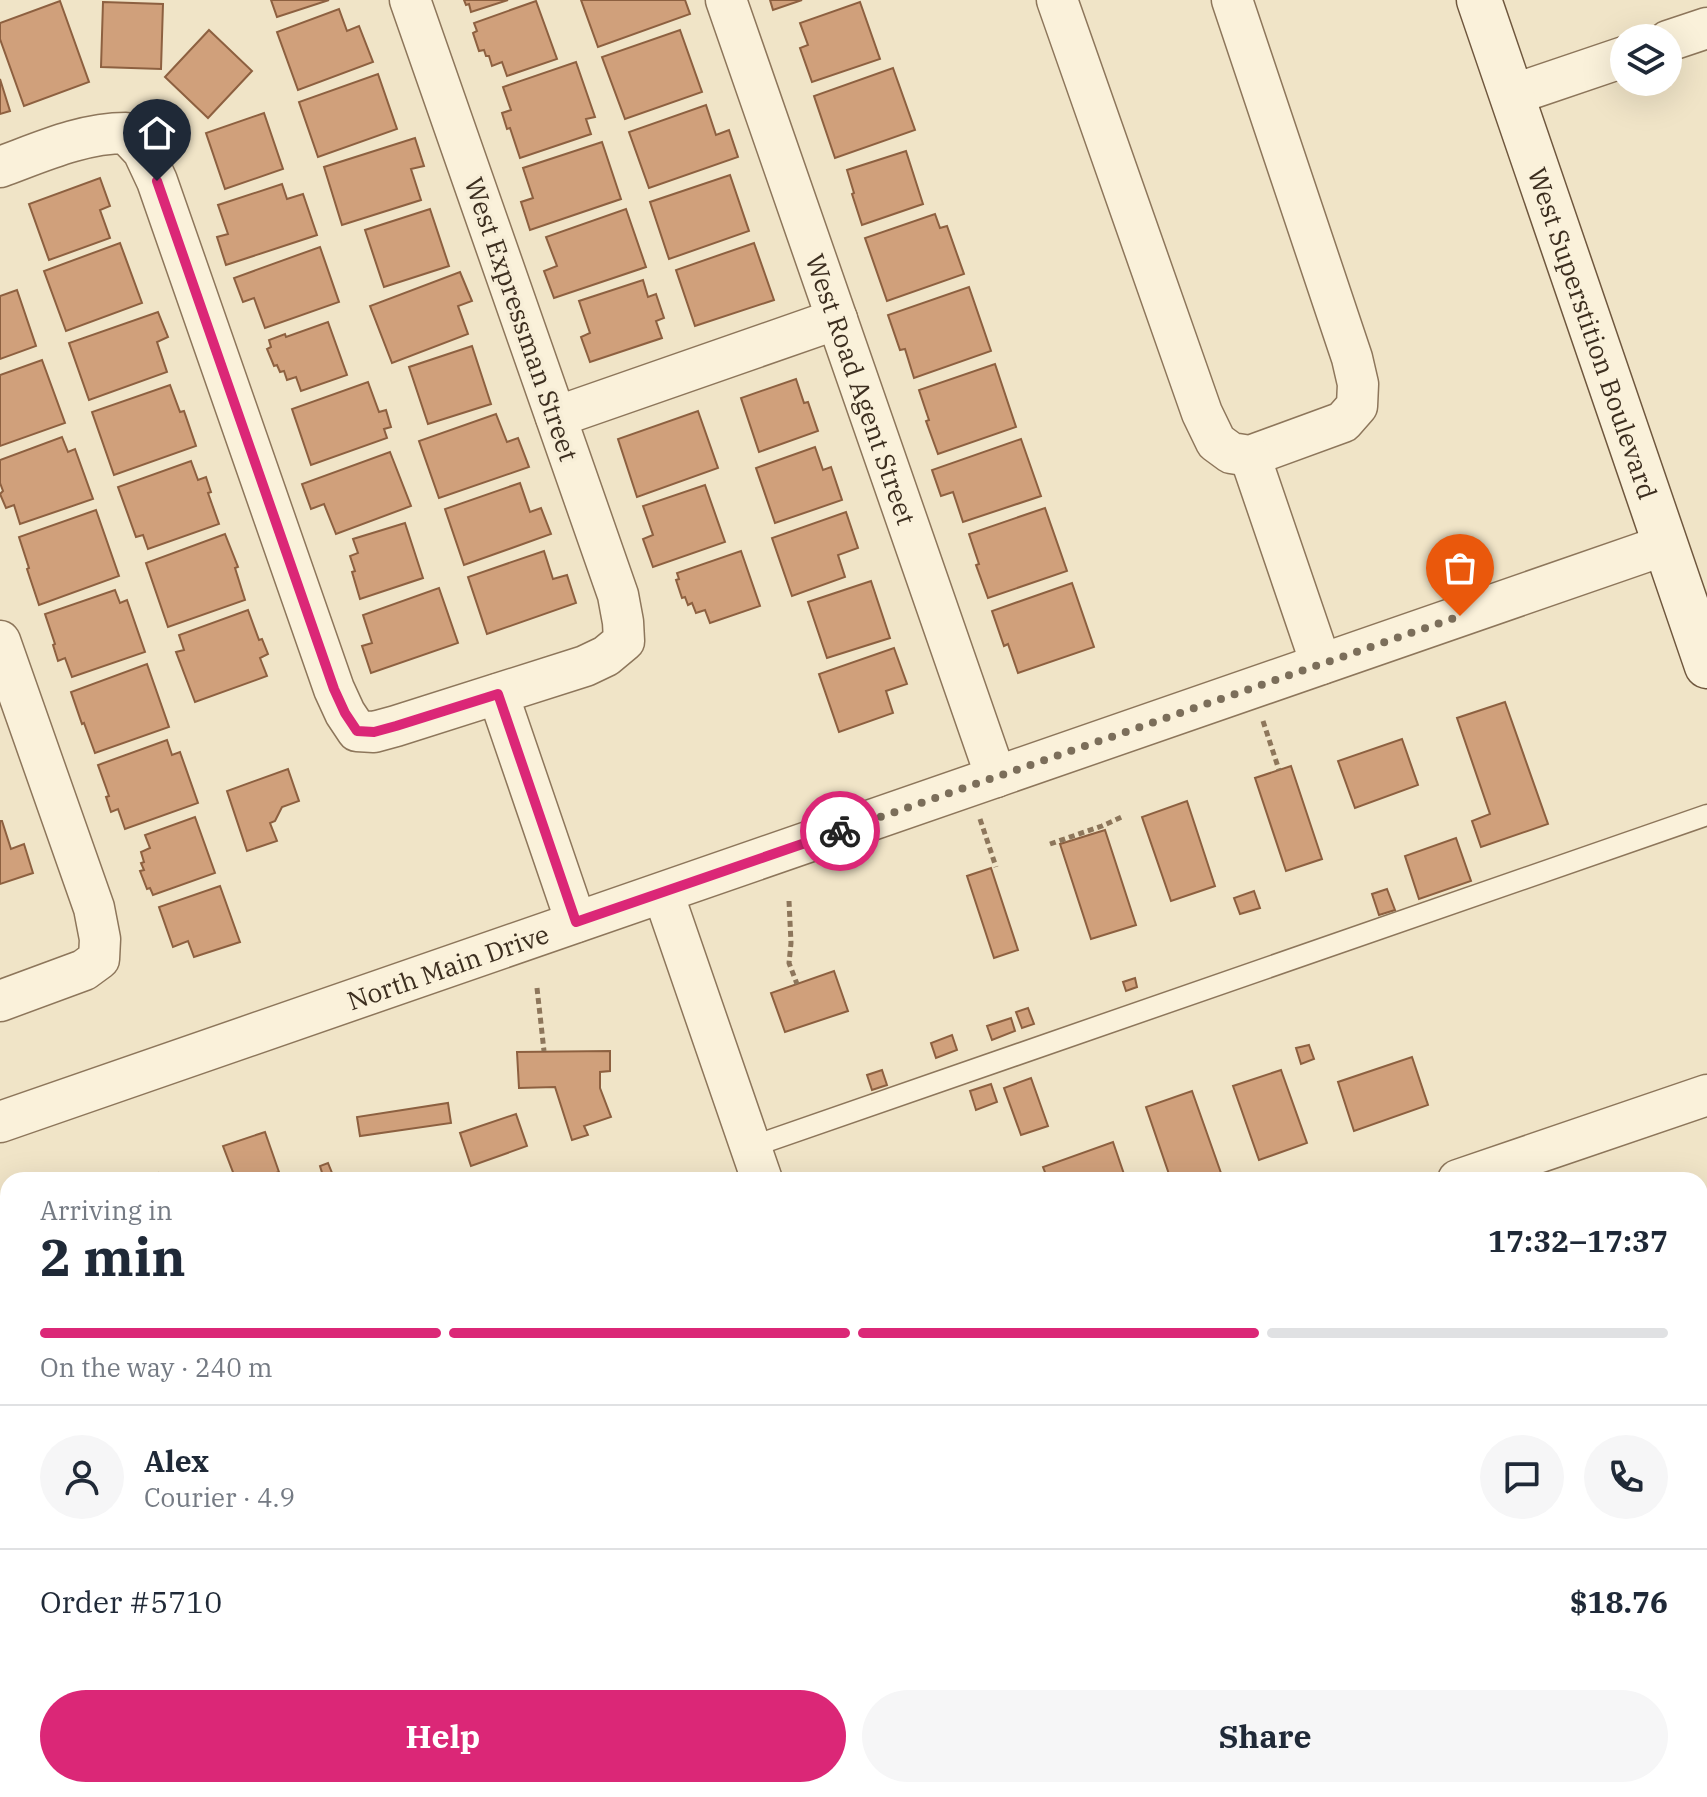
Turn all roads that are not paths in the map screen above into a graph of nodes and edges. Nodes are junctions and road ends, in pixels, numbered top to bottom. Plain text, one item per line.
1 (410, 0) edge
2 (726, 0) edge
3 (1057, 0) edge
4 (1232, 0) edge
5 (1479, 0) edge
6 (1707, 28) edge
7 (1682, 36) edge
8 (1610, 62) edge
9 (1512, 95) junction
10 (0, 167) edge
11 (837, 319) junction
12 (556, 417) junction
13 (1250, 456) junction
14 (1665, 545) junction
15 (0, 641) edge
16 (1321, 664) junction
17 (1707, 666) edge
18 (498, 694) junction
19 (982, 782) junction
20 (1707, 815) edge
21 (663, 893) junction
22 (576, 922) junction
23 (0, 1001) edge
24 (1707, 1095) edge
25 (0, 1122) edge
26 (756, 1164) edge
27 (1481, 1172) edge

1 - 12 street, West Expressman Street
2 - 11 street, West Road Agent Street
3 - 13 street
4 - 13 street
5 - 9 main road, West Superstition Boulevard
6 - 7 street
8 - 9 street
9 - 14 main road, West Superstition Boulevard
10 - 18 street
11 - 12 street
11 - 19 street, West Road Agent Street
12 - 18 street, West Expressman Street
13 - 16 street
14 - 16 street, North Main Drive
14 - 17 main road, West Superstition Boulevard
15 - 23 street
16 - 19 street, North Main Drive
18 - 22 street
19 - 21 street, North Main Drive
20 - 26 lane
21 - 22 street, North Main Drive
21 - 26 street
22 - 25 street, North Main Drive
24 - 27 street

